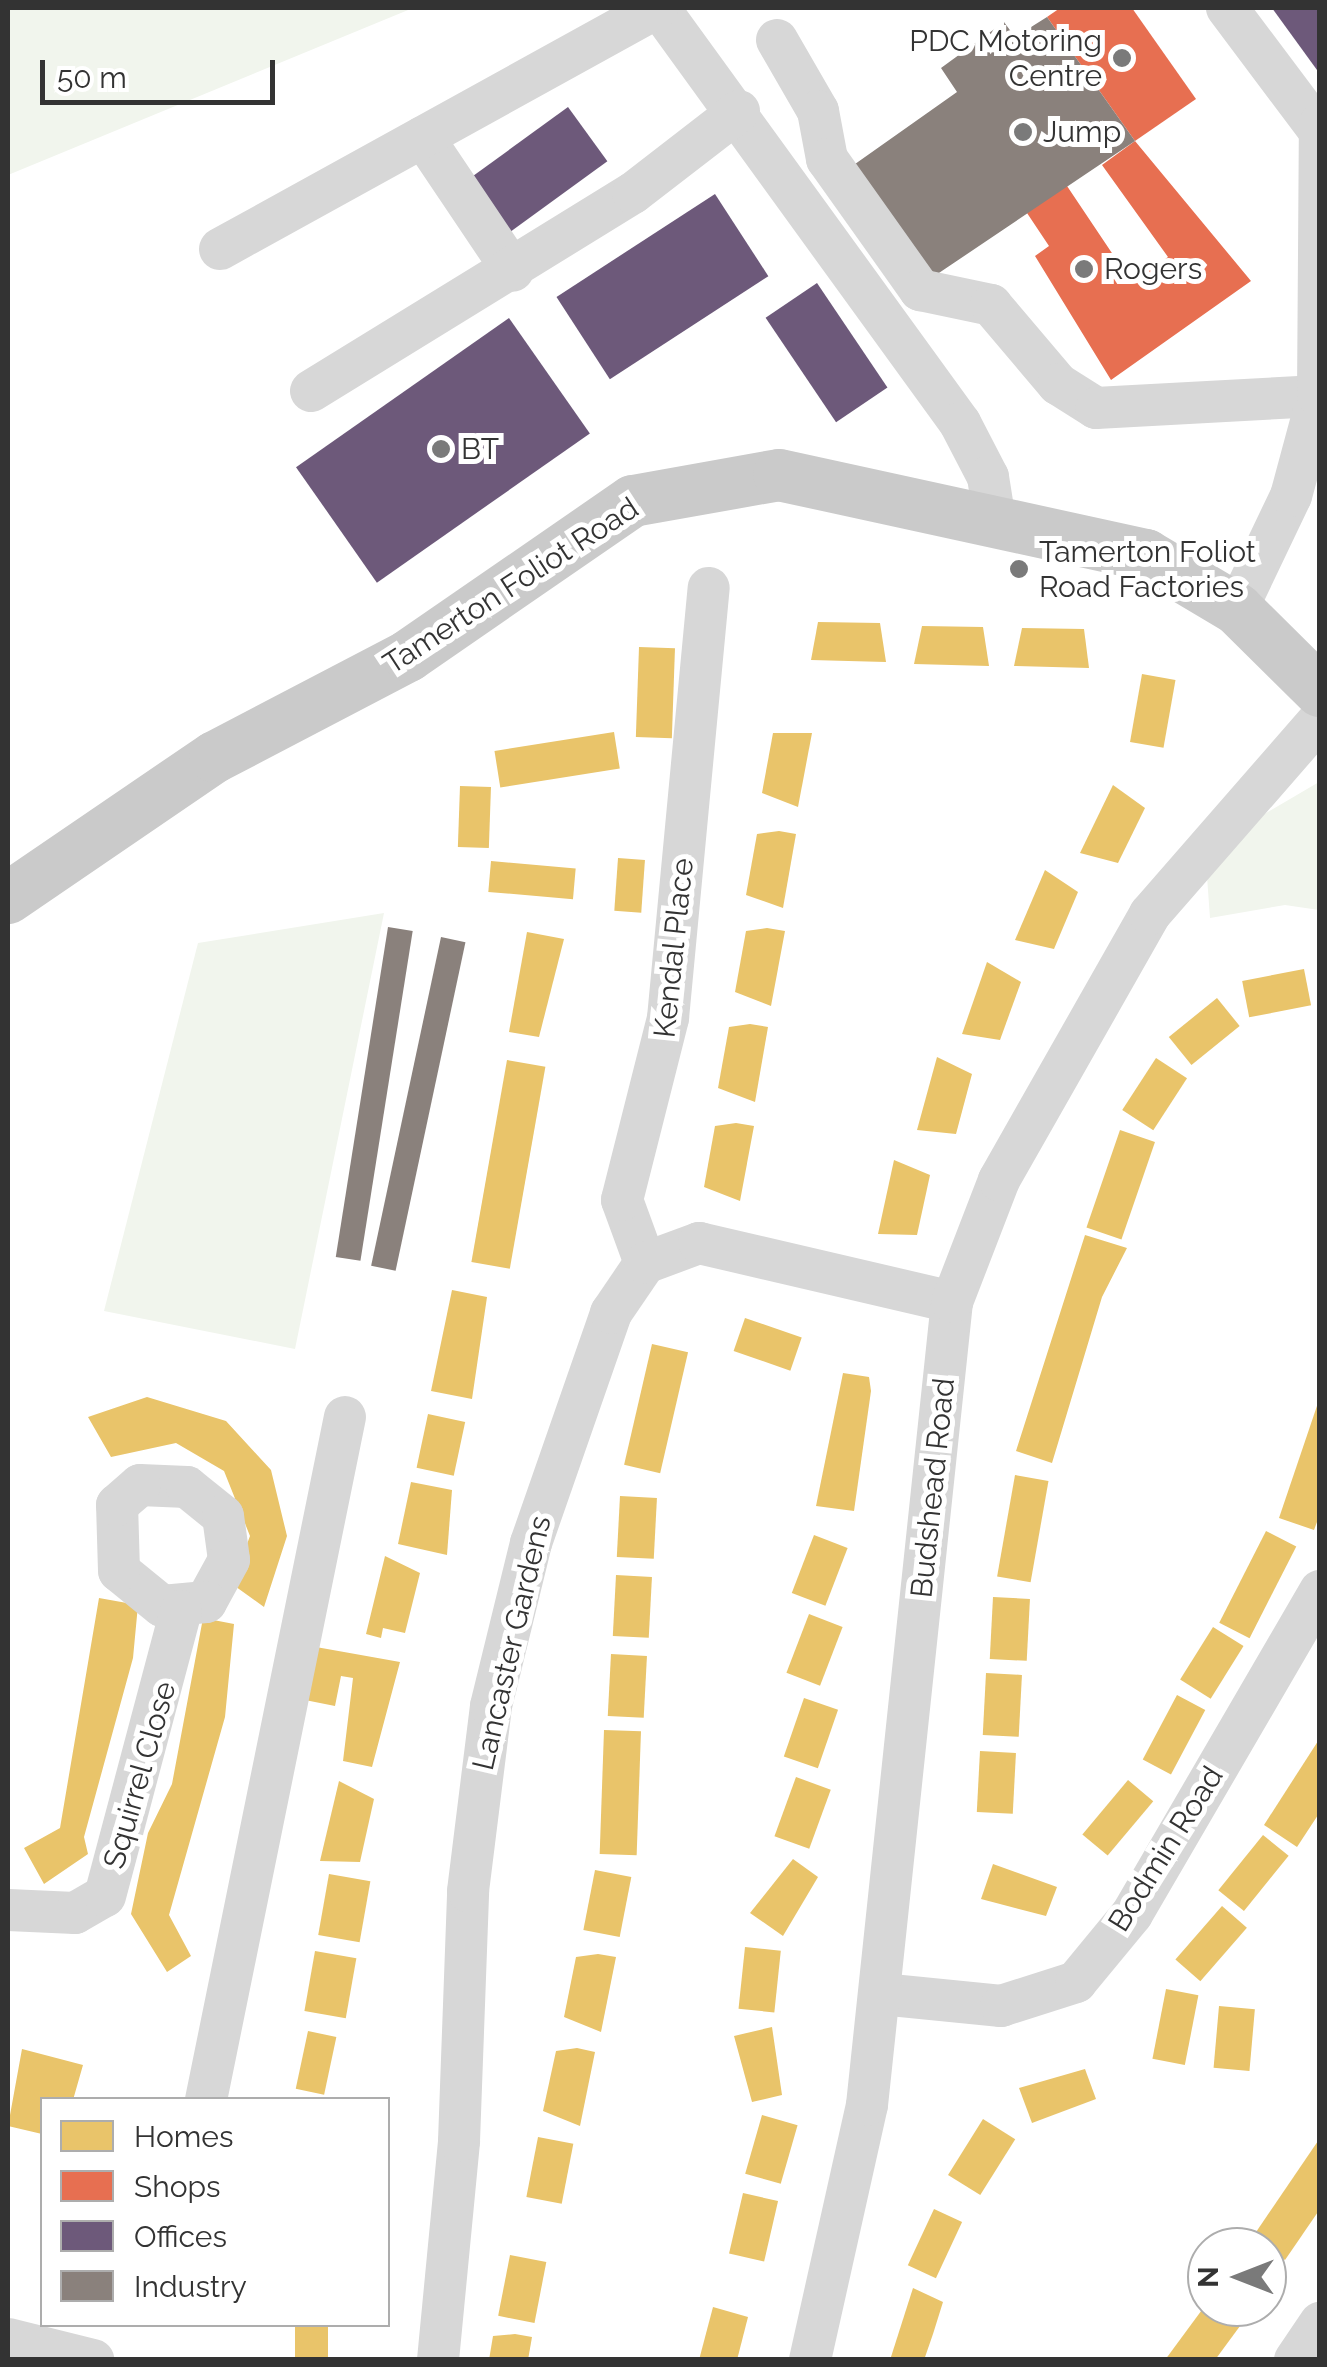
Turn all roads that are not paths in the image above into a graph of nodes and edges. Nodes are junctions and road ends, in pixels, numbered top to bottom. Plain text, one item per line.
1 (658, 8) edge
2 (1227, 8) edge
3 (776, 40) dead end
4 (739, 112) junction
5 (1318, 126) edge
6 (423, 137) junction
7 (1317, 174) edge
8 (220, 249) dead end
9 (513, 271) junction
10 (312, 390) dead end
11 (1318, 396) edge
12 (994, 516) junction
13 (1237, 609) junction
14 (718, 612) dead end
15 (1320, 691) edge
16 (1320, 719) edge
17 (8, 898) edge
18 (645, 1263) junction
19 (952, 1302) junction
20 (346, 1417) dead end
21 (1320, 1591) edge
22 (181, 1611) dead end
23 (8, 1910) edge
24 (881, 1994) junction
25 (207, 2097) edge
26 (1320, 2322) edge
27 (8, 2339) edge
28 (93, 2360) edge
29 (438, 2360) edge
30 (810, 2360) edge
31 (1294, 2360) edge

1 - 4 street
1 - 6 street
2 - 5 street
3 - 11 street
4 - 9 street
4 - 12 street
5 - 7 street
6 - 8 street
6 - 9 street
7 - 11 street
9 - 10 street
11 - 13 street
12 - 13 main road, Tamerton Foliot Road
12 - 17 main road, Tamerton Foliot Road
13 - 15 main road, Tamerton Foliot Road
14 - 18 street, Kendal Place
16 - 19 street, Budshead Road
18 - 19 street
18 - 29 street, Lancaster Gardens
19 - 24 street, Budshead Road
20 - 25 street
21 - 24 street, Bodmin Road
22 - 23 street, Squirrel Close
24 - 30 street, Budshead Road
26 - 31 street
27 - 28 street

